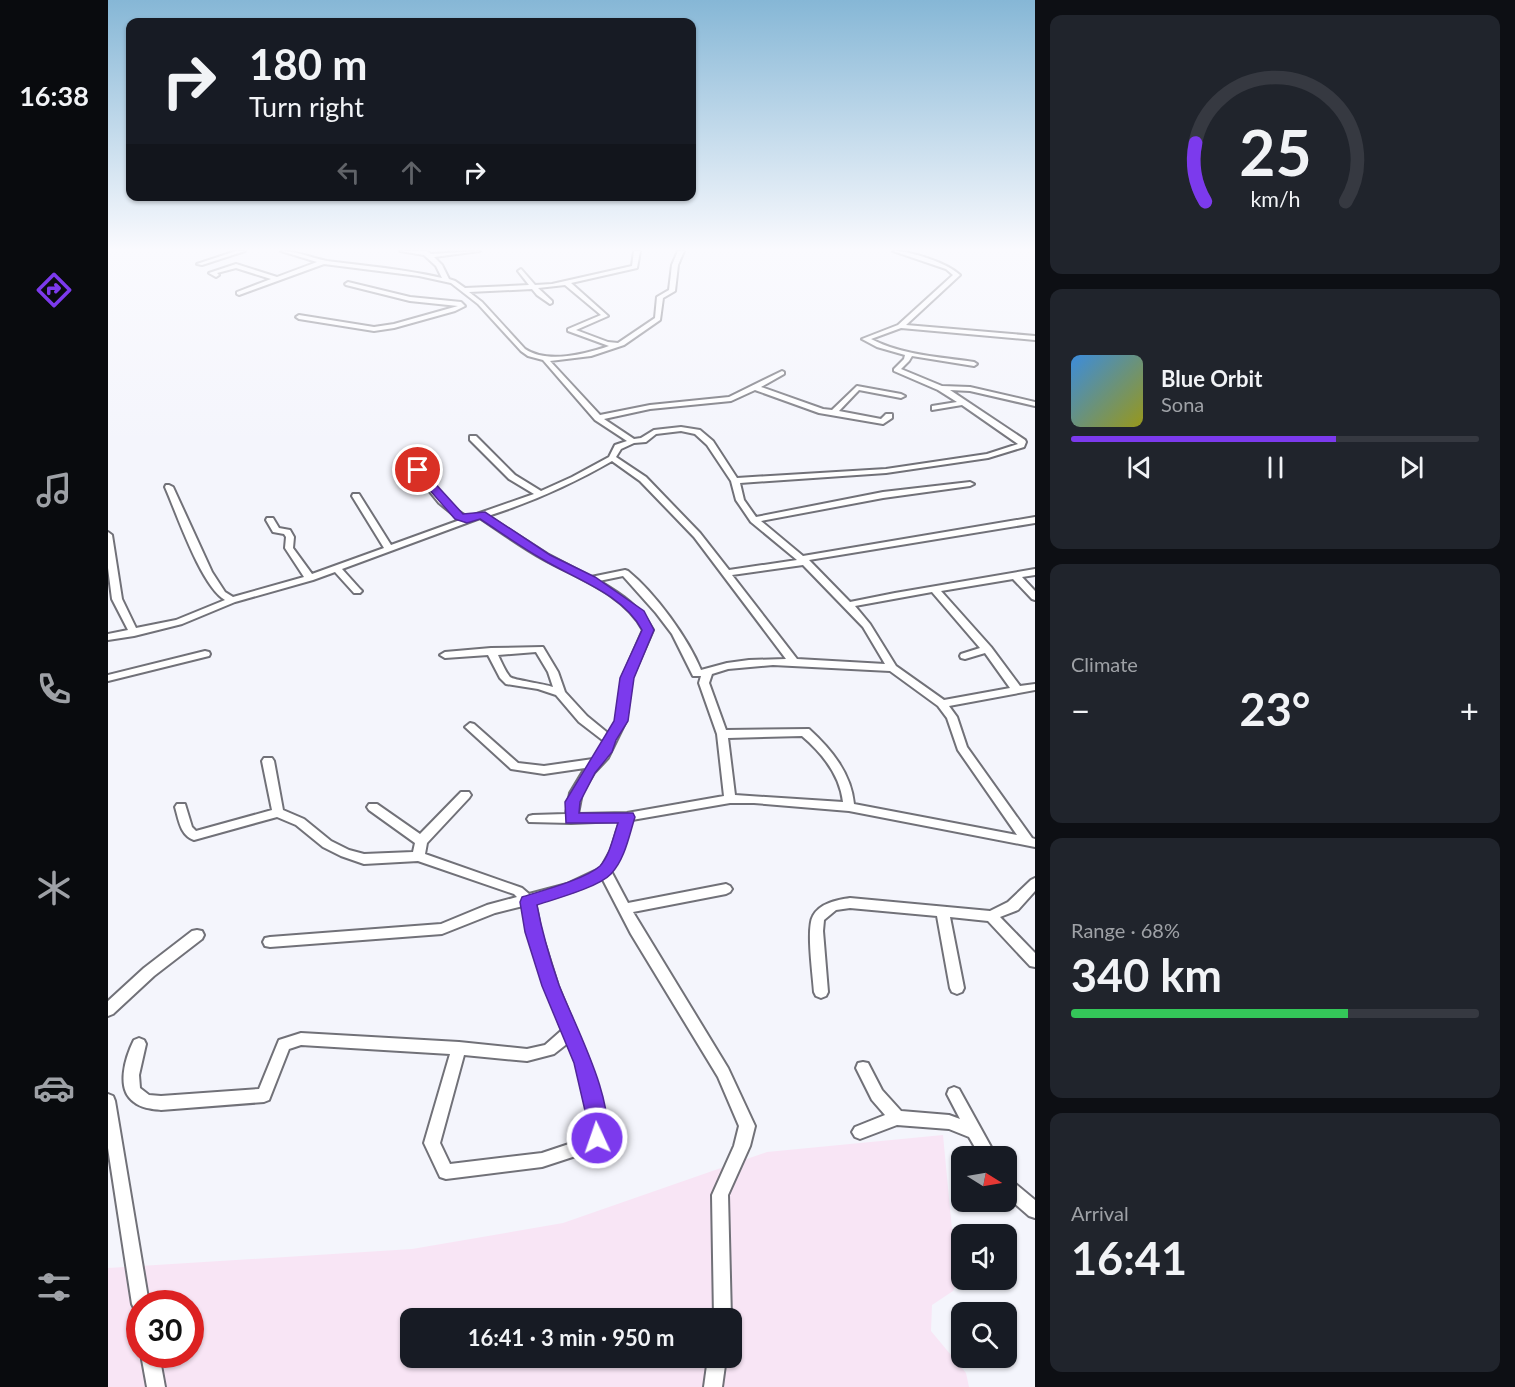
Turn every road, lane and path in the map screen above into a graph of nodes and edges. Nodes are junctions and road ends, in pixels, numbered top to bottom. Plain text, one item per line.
1 (429, 316) edge
2 (492, 316) edge
3 (605, 316) edge
4 (659, 316) edge
5 (912, 316) edge
6 (298, 317) dead end
7 (900, 327) junction
8 (1035, 338) edge
9 (619, 345) junction
10 (909, 354) junction
11 (545, 359) junction
12 (974, 364) dead end
13 (782, 373) dead end
14 (755, 387) junction
15 (941, 388) junction
16 (901, 396) dead end
17 (963, 403) junction
18 (1035, 404) edge
19 (935, 408) dead end
20 (834, 412) junction
21 (889, 416) dead end
22 (598, 418) junction
23 (473, 438) dead end
24 (633, 441) junction
25 (407, 458) dead end
26 (612, 458) junction
27 (735, 482) junction
28 (970, 484) dead end
29 (169, 487) dead end
30 (541, 495) junction
31 (356, 496) dead end
32 (481, 515) junction
33 (270, 520) dead end
34 (467, 520) junction
35 (754, 520) junction
36 (1035, 520) edge
37 (108, 535) edge
38 (389, 548) junction
39 (803, 560) junction
40 (337, 569) junction
41 (1035, 572) edge
42 (729, 573) junction
43 (1016, 577) junction
44 (310, 578) junction
45 (591, 580) junction
46 (357, 591) dead end
47 (936, 591) junction
48 (1035, 597) edge
49 (232, 600) junction
50 (848, 605) junction
51 (134, 633) junction
52 (108, 637) edge
53 (987, 649) junction
54 (491, 651) junction
55 (205, 654) dead end
56 (445, 655) dead end
57 (965, 656) dead end
58 (793, 661) junction
59 (892, 668) junction
60 (708, 672) junction
61 (108, 678) edge
62 (1034, 688) edge
63 (1017, 690) junction
64 (560, 693) junction
65 (942, 704) junction
66 (470, 727) dead end
67 (722, 734) junction
68 (609, 740) junction
69 (268, 761) dead end
70 (595, 763) junction
71 (465, 795) dead end
72 (730, 799) junction
73 (181, 807) dead end
74 (374, 807) dead end
75 (849, 807) junction
76 (278, 813) junction
77 (627, 817) junction
78 (533, 819) dead end
79 (571, 819) junction
80 (421, 841) junction
81 (1031, 842) edge
82 (418, 856) junction
83 (605, 871) junction
84 (1035, 884) edge
85 (726, 889) dead end
86 (528, 902) junction
87 (624, 909) junction
88 (942, 911) junction
89 (991, 916) junction
90 (197, 935) dead end
91 (270, 942) dead end
92 (1035, 962) edge
93 (957, 988) dead end
94 (822, 992) dead end
95 (108, 1010) edge
96 (569, 1033) junction
97 (139, 1044) dead end
98 (459, 1048) junction
99 (863, 1068) dead end
100 (954, 1094) dead end
101 (108, 1101) edge
102 (897, 1118) junction
103 (973, 1131) junction
104 (860, 1132) dead end
105 (982, 1146) edge
106 (1017, 1195) edge
107 (1035, 1210) edge
108 (139, 1290) edge
109 (723, 1308) edge
110 (153, 1368) edge
111 (716, 1368) edge
112 (156, 1387) edge
113 (713, 1387) edge

1 - 6 street
2 - 11 street
3 - 9 street
4 - 9 street
5 - 7 street
7 - 8 street
7 - 10 street
9 - 11 street
10 - 12 street
10 - 15 street
11 - 22 street
13 - 14 street
14 - 20 street
14 - 22 street
15 - 17 street
15 - 18 street
16 - 20 street
17 - 19 street
17 - 27 street
20 - 21 street
22 - 24 street
23 - 30 street
24 - 26 street
24 - 27 street
25 - 34 street
26 - 30 street
26 - 42 street
27 - 35 street
28 - 35 street
29 - 49 street
30 - 32 street
31 - 38 street
32 - 34 street
32 - 45 street
33 - 44 street
34 - 38 street
35 - 39 street
36 - 39 street
37 - 51 street
38 - 40 street
39 - 42 street
39 - 50 street
40 - 44 street
40 - 46 street
41 - 43 street
42 - 58 street
43 - 47 street
43 - 48 street
44 - 49 street
45 - 60 street
45 - 68 street
47 - 50 street
47 - 53 street
49 - 51 street
50 - 59 street
51 - 52 street
53 - 57 street
53 - 63 street
54 - 56 street
54 - 64 street
54 - 64 street
55 - 61 street
58 - 59 street
58 - 60 street
59 - 65 street
60 - 67 street
62 - 63 street
63 - 65 street
64 - 68 street
65 - 81 street
66 - 70 street
67 - 72 street
67 - 75 street
68 - 70 street
69 - 76 street
70 - 79 street
71 - 80 street
72 - 75 street
72 - 77 street
73 - 76 street
74 - 80 street
75 - 81 street
76 - 82 street
77 - 79 street
77 - 83 street
78 - 79 street
80 - 82 street
82 - 86 street
83 - 86 street
83 - 87 street
84 - 89 street
85 - 87 street
86 - 91 street
86 - 96 street
87 - 109 street
88 - 89 street
88 - 93 street
88 - 94 street
89 - 92 street
90 - 95 street
96 - 98 street
96 - 98 street
97 - 98 street
99 - 102 street
100 - 103 street
101 - 108 street
102 - 103 street
102 - 104 street
103 - 105 street
106 - 107 street
110 - 112 street
111 - 113 street

